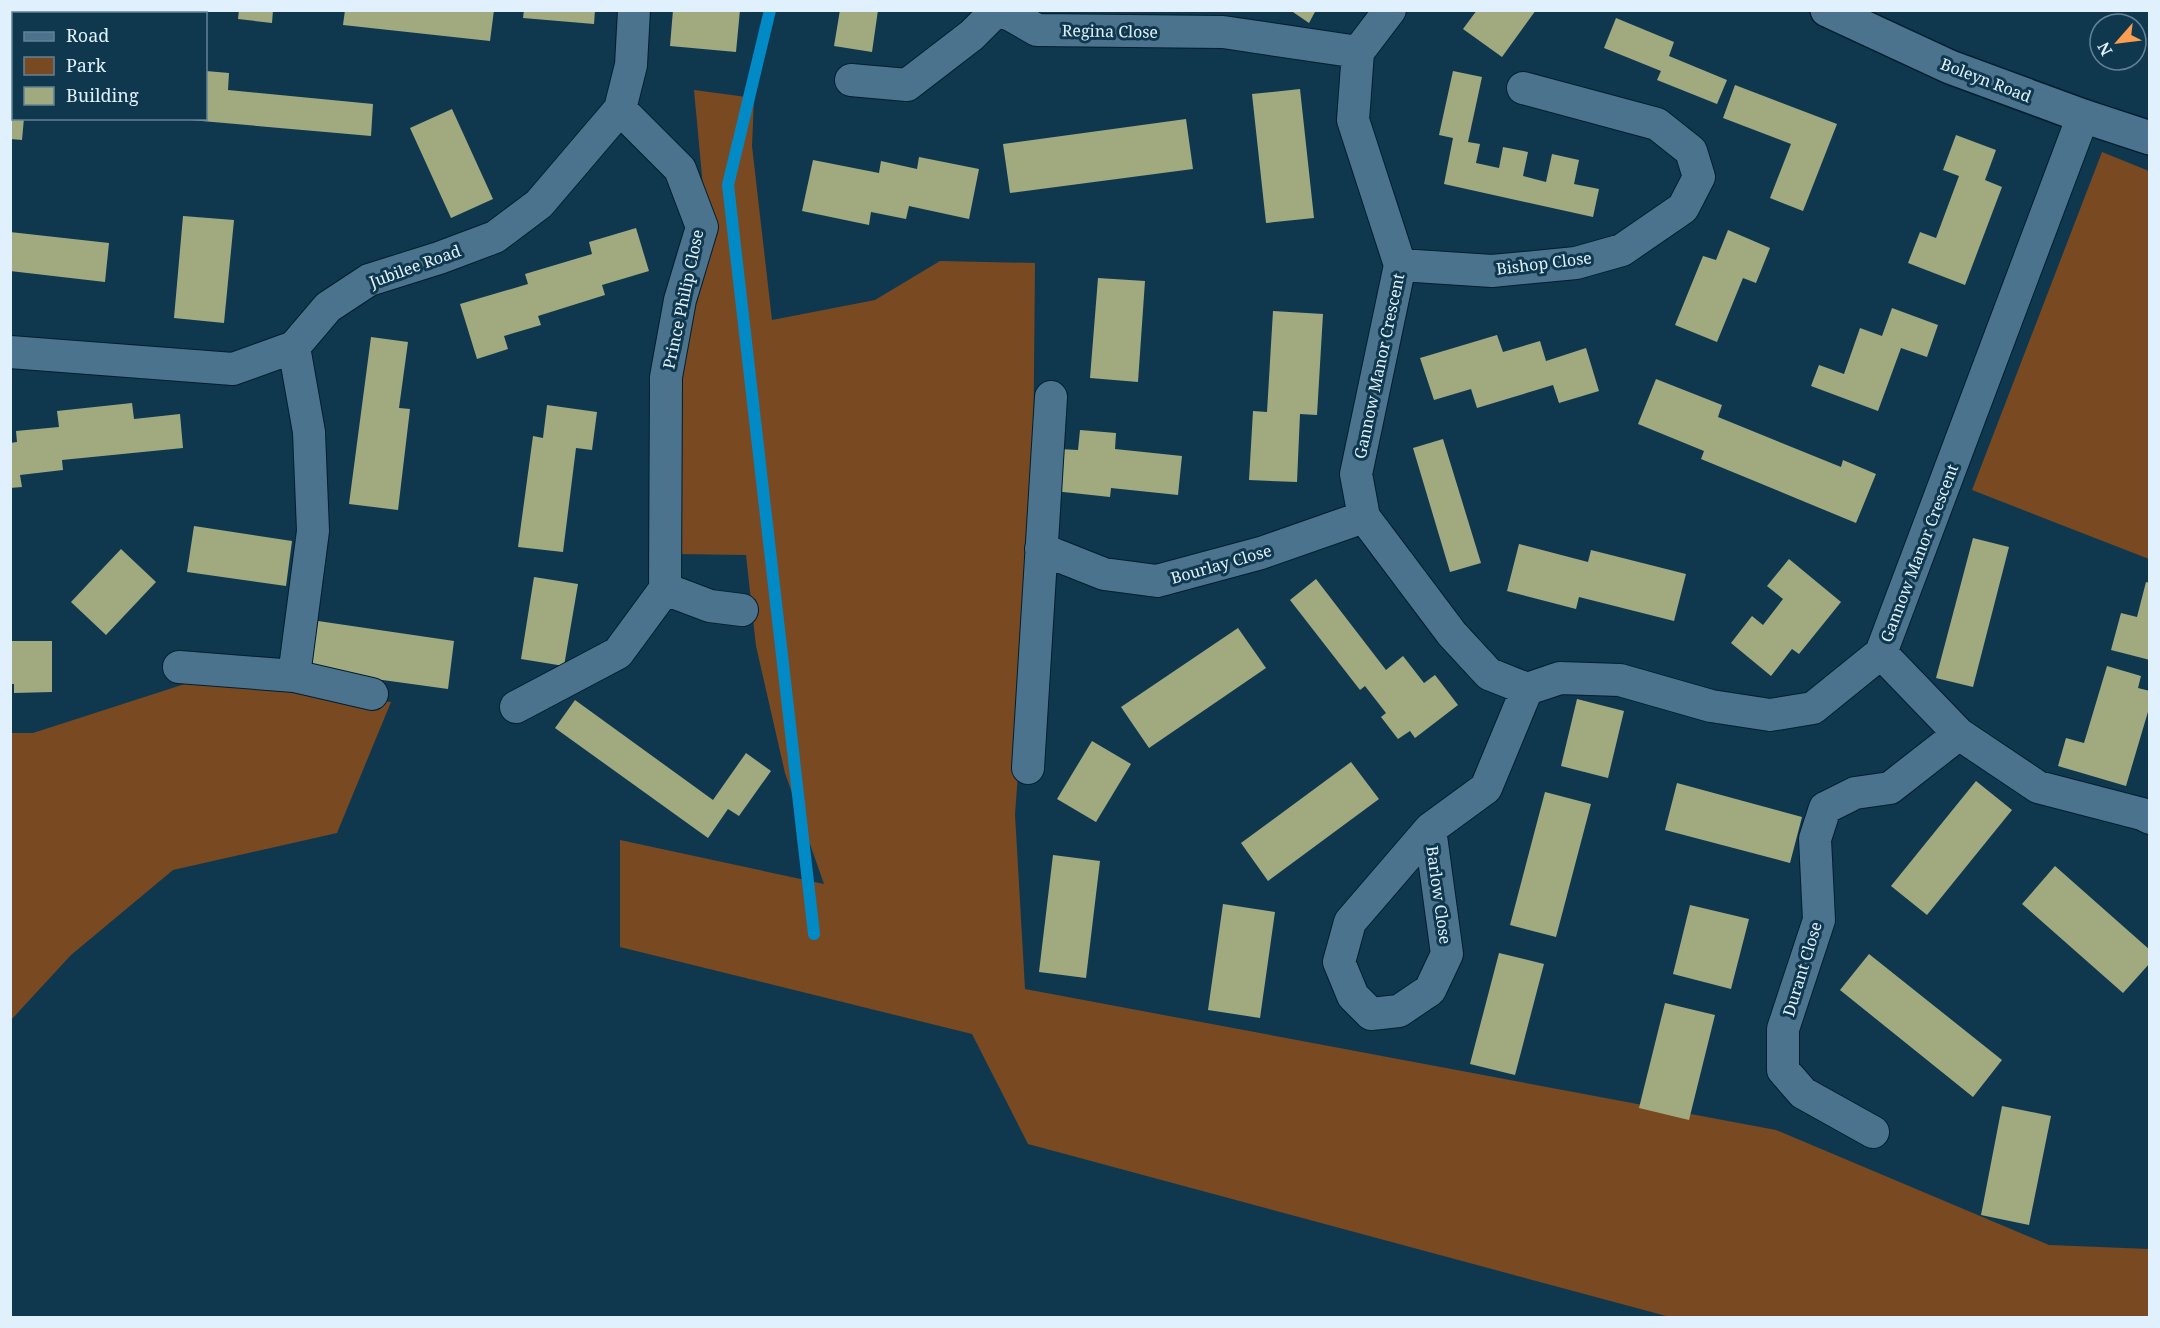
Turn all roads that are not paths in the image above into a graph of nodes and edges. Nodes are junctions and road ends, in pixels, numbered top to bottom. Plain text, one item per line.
1 (634, 10) edge
2 (997, 10) edge
3 (1002, 10) edge
4 (1390, 10) edge
5 (1827, 10) edge
6 (1221, 21) edge
7 (1358, 52) junction
8 (851, 80) dead end
9 (1523, 88) dead end
10 (620, 109) junction
11 (2083, 116) junction
12 (2150, 138) edge
13 (1400, 265) junction
14 (294, 347) junction
15 (10, 352) edge
16 (1051, 397) dead end
17 (1365, 517) junction
18 (1041, 549) junction
19 (665, 589) junction
20 (742, 610) dead end
21 (1881, 653) junction
22 (179, 667) dead end
23 (294, 676) junction
24 (1527, 689) junction
25 (372, 694) dead end
26 (516, 707) dead end
27 (1959, 734) junction
28 (1028, 768) dead end
29 (2150, 818) edge
30 (1430, 829) junction
31 (1873, 1132) dead end

1 - 10 street, Jubilee Road
2 - 8 street
3 - 6 street, Regina Close
4 - 7 street
5 - 11 street, Boleyn Road
6 - 7 street, Regina Close
7 - 13 street, Gannow Manor Crescent
9 - 13 street, Bishop Close
10 - 14 street, Jubilee Road
10 - 19 street, Prince Philip Close
11 - 12 street, Boleyn Road
11 - 21 street, Gannow Manor Crescent
13 - 17 street, Gannow Manor Crescent
14 - 15 street, Jubilee Road
14 - 23 street
16 - 18 street
17 - 18 street, Bourlay Close
17 - 24 street, Gannow Manor Crescent
18 - 28 street
19 - 20 street
19 - 26 street
21 - 24 street, Gannow Manor Crescent
21 - 27 street
22 - 23 street
23 - 25 street
24 - 30 street, Barlow Close
27 - 29 street
27 - 31 street, Durant Close
30 - 30 street, Barlow Close

